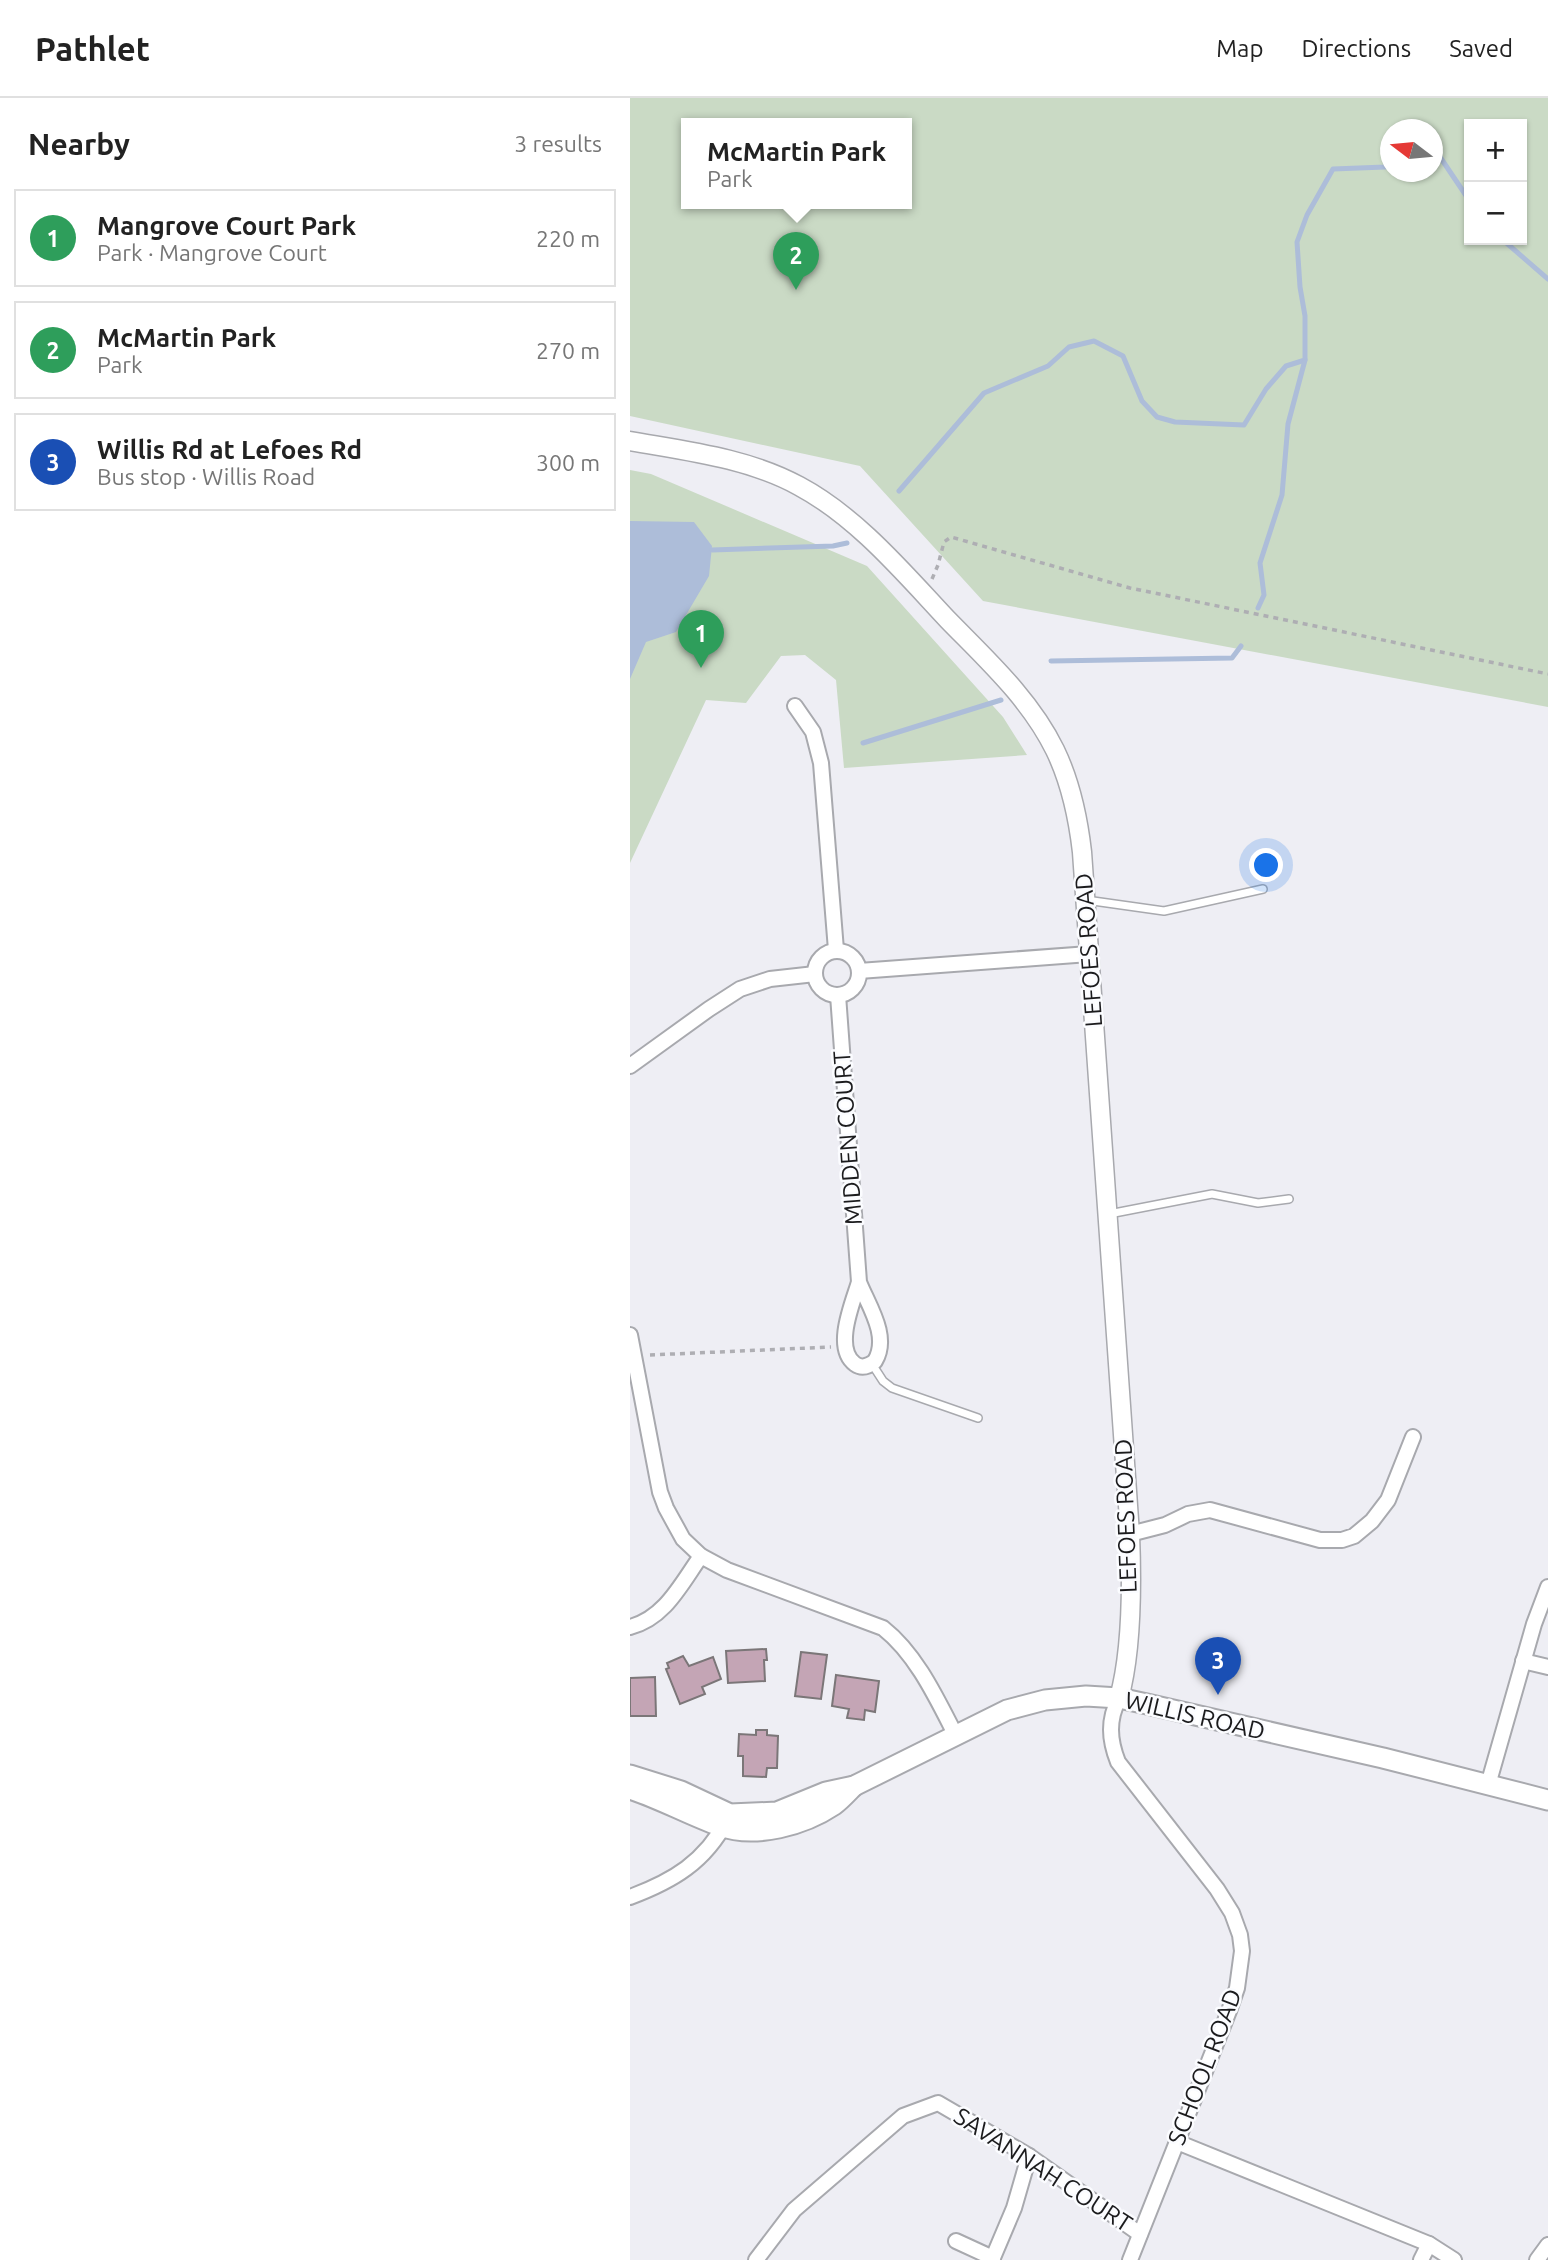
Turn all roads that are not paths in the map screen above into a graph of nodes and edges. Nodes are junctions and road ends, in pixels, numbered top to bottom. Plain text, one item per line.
1 (630, 441) edge
2 (794, 706) dead end
3 (1263, 889) dead end
4 (1086, 900) junction
5 (836, 950) junction
6 (1089, 954) junction
7 (859, 971) junction
8 (815, 974) junction
9 (838, 995) junction
10 (630, 1066) edge
11 (1289, 1199) dead end
12 (1108, 1214) junction
13 (859, 1282) junction
14 (630, 1335) edge
15 (632, 1356) edge
16 (872, 1364) junction
17 (978, 1418) dead end
18 (1413, 1437) dead end
19 (1130, 1534) junction
20 (701, 1556) junction
21 (1548, 1587) edge
22 (630, 1627) edge
23 (1523, 1661) junction
24 (1548, 1667) edge
25 (1119, 1698) junction
26 (955, 1734) junction
27 (630, 1775) edge
28 (1488, 1785) junction
29 (630, 1789) edge
30 (1548, 1800) edge
31 (726, 1821) junction
32 (630, 1897) edge
33 (1177, 2142) junction
34 (1029, 2156) junction
35 (1140, 2234) junction
36 (956, 2241) dead end
37 (1429, 2244) junction
38 (1548, 2245) edge
39 (993, 2259) edge
40 (756, 2260) edge
41 (1130, 2260) edge
42 (1421, 2260) edge
43 (1454, 2260) edge
44 (1537, 2260) edge

1 - 4 street, LEFOES ROAD
2 - 5 street
3 - 4 lane
4 - 6 street, LEFOES ROAD
5 - 7 street
5 - 8 street
6 - 7 street
6 - 12 street, LEFOES ROAD
7 - 9 street
8 - 9 street
8 - 10 street
9 - 13 street, MIDDEN COURT
11 - 12 lane
12 - 19 street, LEFOES ROAD
13 - 16 street, MIDDEN COURT
13 - 16 street, MIDDEN COURT
14 - 15 street
15 - 20 street
16 - 17 lane
18 - 19 street
19 - 25 street, LEFOES ROAD
20 - 22 street
20 - 26 street
21 - 23 street
23 - 24 street
23 - 28 street
25 - 26 main road, WILLIS ROAD
25 - 28 main road, WILLIS ROAD
25 - 33 street, SCHOOL ROAD
26 - 31 main road, WILLIS ROAD
27 - 31 main road
28 - 30 main road, WILLIS ROAD
29 - 31 main road
31 - 32 street
33 - 35 street, SCHOOL ROAD
33 - 37 street
34 - 35 street, SAVANNAH COURT
34 - 39 street
34 - 40 street, SAVANNAH COURT
35 - 41 street, SCHOOL ROAD
36 - 39 street
37 - 42 street
37 - 43 street
38 - 44 street

